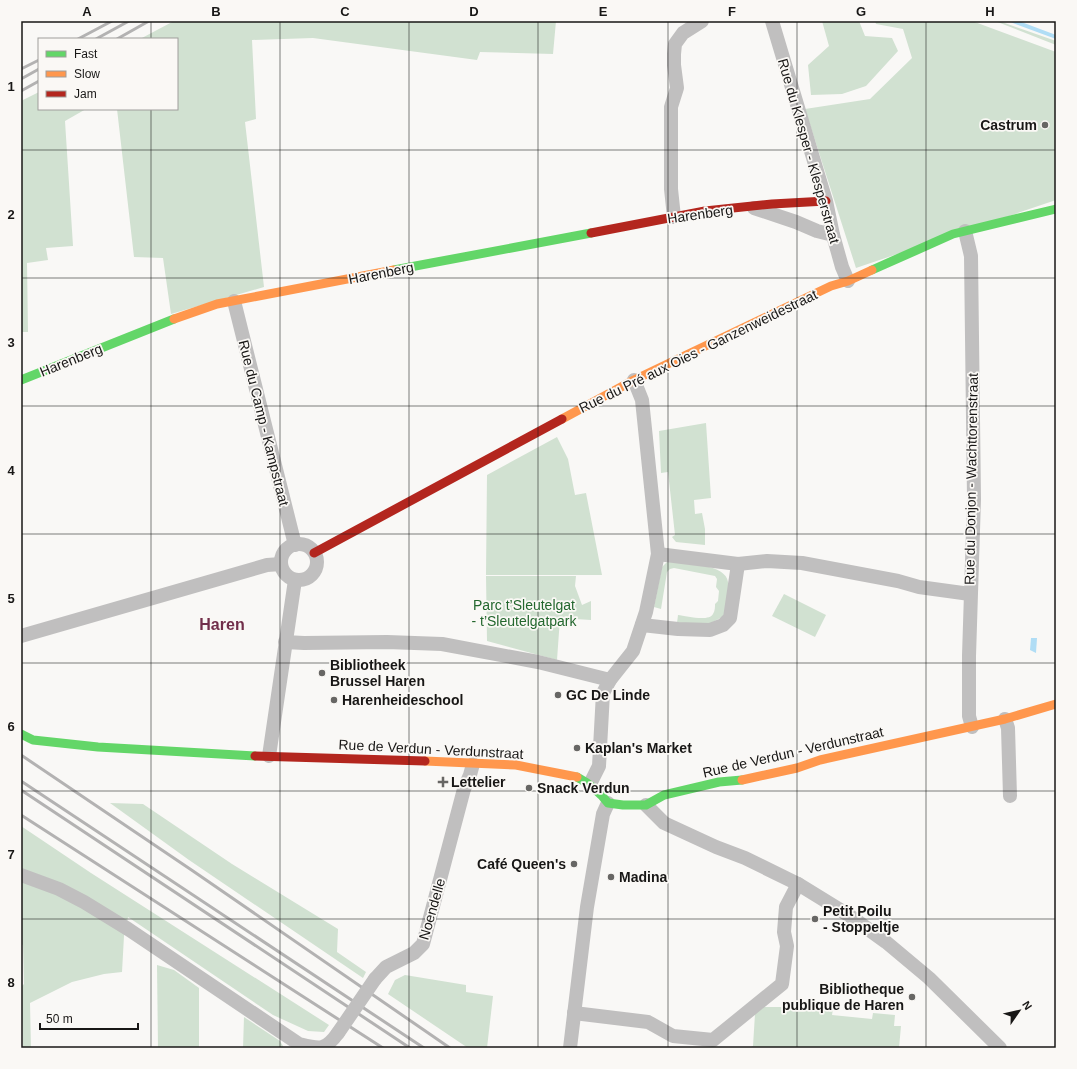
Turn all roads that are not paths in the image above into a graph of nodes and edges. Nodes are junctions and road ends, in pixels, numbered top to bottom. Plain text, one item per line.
1 (702, 21) edge
2 (772, 21) edge
3 (826, 201) junction
4 (753, 207) junction
5 (1056, 209) edge
6 (674, 217) junction
7 (966, 231) junction
8 (833, 235) junction
9 (848, 281) junction
10 (234, 301) junction
11 (21, 380) edge
12 (634, 380) junction
13 (295, 545) junction
14 (314, 553) junction
15 (658, 554) junction
16 (280, 564) junction
17 (738, 564) junction
18 (295, 580) junction
19 (970, 594) junction
20 (642, 625) junction
21 (21, 636) edge
22 (285, 642) junction
23 (610, 680) junction
24 (1056, 704) edge
25 (1005, 719) junction
26 (972, 727) junction
27 (21, 734) edge
28 (269, 756) junction
29 (472, 764) junction
30 (590, 784) junction
31 (1010, 796) dead end
32 (608, 803) junction
33 (646, 805) junction
34 (21, 875) edge
35 (798, 884) junction
36 (574, 1013) junction
37 (334, 1041) edge
38 (570, 1048) edge
39 (1000, 1048) edge

1 - 6 street
2 - 3 street, Rue du Klesper - Klesperstraat
3 - 4 street, Harenberg
3 - 8 street, Rue du Klesper - Klesperstraat
4 - 6 street, Harenberg
4 - 8 street, Harenberg
5 - 7 street, Rue du Pré aux Oies - Ganzenweidestraat
6 - 10 street, Harenberg
7 - 9 street, Rue du Pré aux Oies - Ganzenweidestraat
7 - 19 street, Rue du Donjon - Wachttorenstraat
8 - 9 street, Rue du Klesper - Klesperstraat
9 - 12 street, Rue du Pré aux Oies - Ganzenweidestraat
10 - 11 street, Harenberg
10 - 13 street, Rue du Camp - Kampstraat
12 - 14 street, Rue du Pré aux Oies - Ganzenweidestraat
12 - 15 street
13 - 14 street
13 - 16 street
14 - 18 street
15 - 17 street
15 - 20 street
16 - 18 street
16 - 21 street
17 - 19 street
17 - 20 street
18 - 22 street
19 - 26 street, Rue du Donjon - Wachttorenstraat
20 - 23 street
22 - 23 street
22 - 28 street
23 - 30 street
24 - 25 street, Rue de Verdun - Verdunstraat
25 - 26 street, Rue de Verdun - Verdunstraat
25 - 31 street
26 - 33 street, Rue de Verdun - Verdunstraat
27 - 28 street, Rue de Verdun - Verdunstraat
28 - 29 street, Rue de Verdun - Verdunstraat
29 - 30 street, Rue de Verdun - Verdunstraat
29 - 37 street, Noendelle, bridge
30 - 32 street, Rue de Verdun - Verdunstraat
32 - 33 street, Rue de Verdun - Verdunstraat
32 - 36 street
33 - 35 street
34 - 37 street
35 - 36 street
35 - 39 street
36 - 38 street

